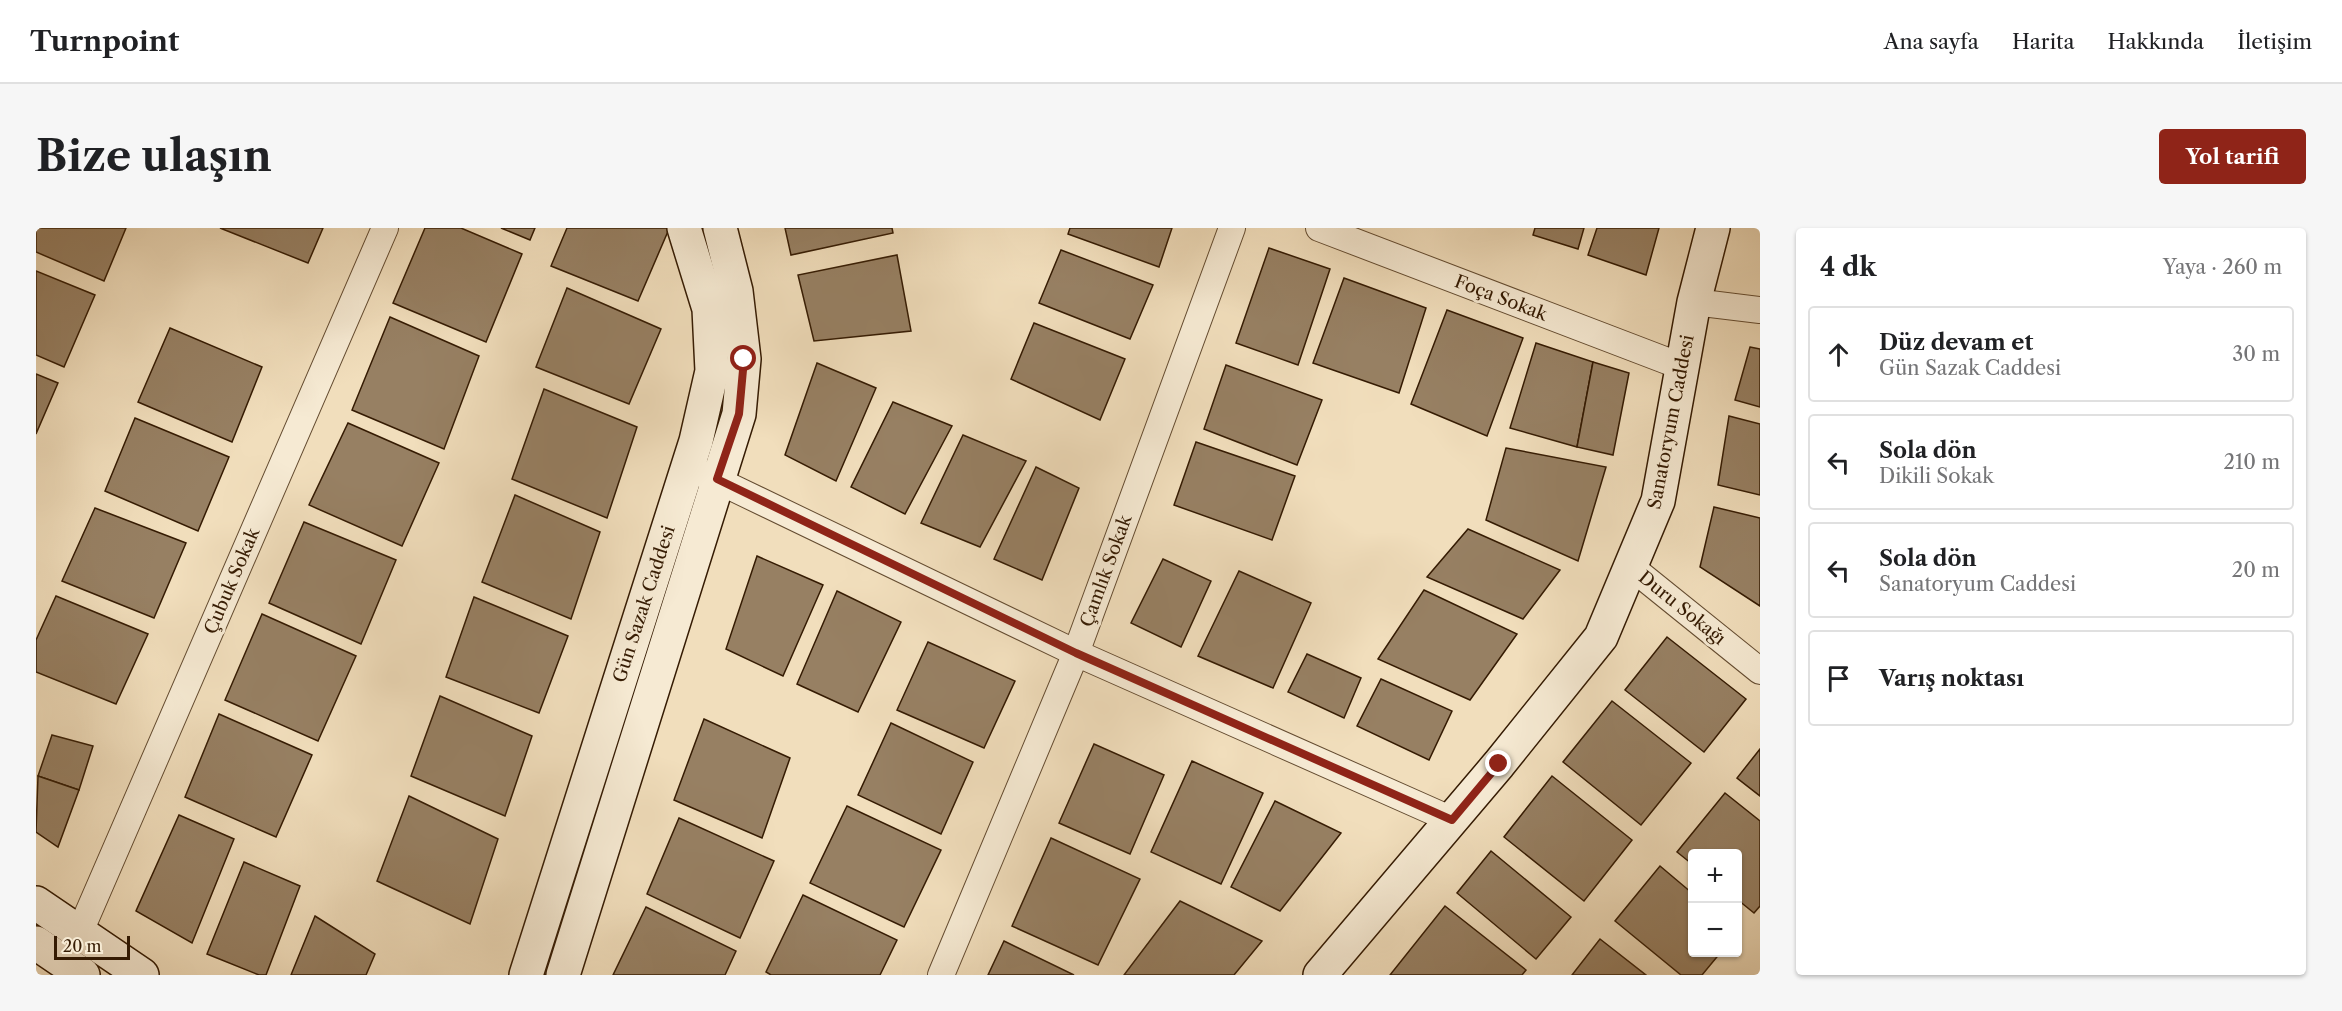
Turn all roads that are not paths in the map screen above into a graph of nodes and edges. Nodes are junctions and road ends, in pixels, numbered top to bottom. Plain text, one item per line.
1 (385, 228) edge
2 (684, 228) edge
3 (720, 228) edge
4 (1232, 228) edge
5 (1318, 228) edge
6 (1713, 228) edge
7 (1694, 302) junction
8 (1760, 310) edge
9 (1683, 367) junction
10 (703, 473) junction
11 (1631, 567) junction
12 (1076, 653) junction
13 (1760, 671) edge
14 (1452, 820) junction
15 (36, 903) edge
16 (80, 934) junction
17 (36, 944) edge
18 (83, 975) edge
19 (142, 975) edge
20 (526, 975) edge
21 (563, 975) edge
22 (941, 975) edge
23 (1320, 975) edge

1 - 16 street, Çubuk Sokak
2 - 10 main road, Gün Sazak Caddesi
3 - 10 main road, Gün Sazak Caddesi
4 - 12 street, Çamlık Sokak
5 - 9 street, Foça Sokak
6 - 7 main road, Sanatoryum Caddesi
7 - 8 street
7 - 9 main road, Sanatoryum Caddesi
9 - 11 main road, Sanatoryum Caddesi
10 - 12 street
10 - 20 main road, Gün Sazak Caddesi
10 - 21 main road, Gün Sazak Caddesi
11 - 13 street, Duru Sokağı
11 - 14 main road, Sanatoryum Caddesi
12 - 14 street
12 - 22 street, Çamlık Sokak
14 - 23 main road, Sanatoryum Caddesi
15 - 16 main road
16 - 19 main road
17 - 18 main road

